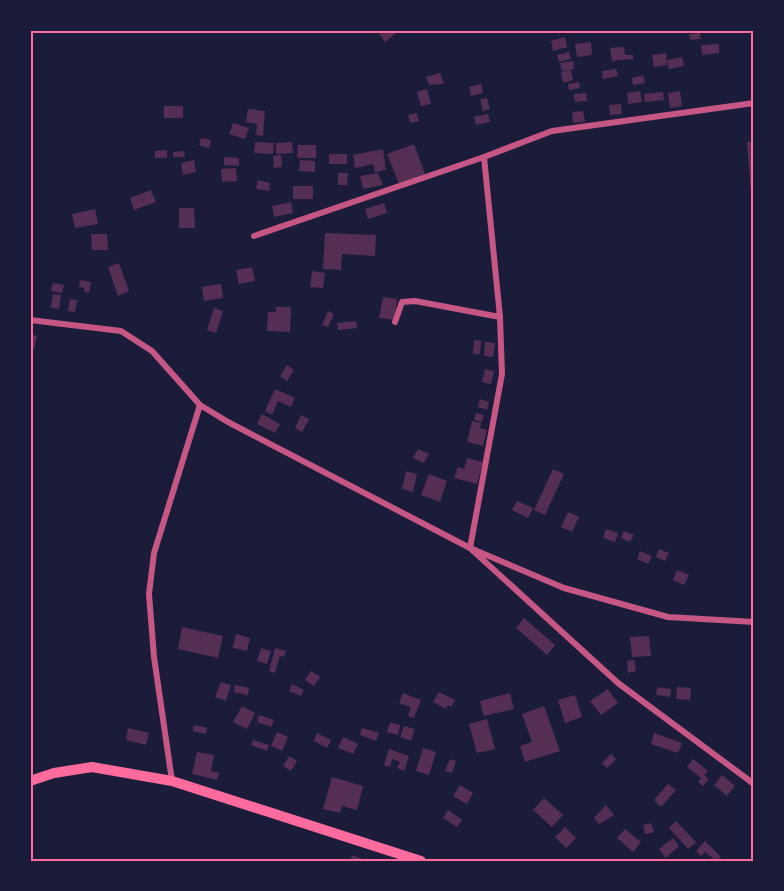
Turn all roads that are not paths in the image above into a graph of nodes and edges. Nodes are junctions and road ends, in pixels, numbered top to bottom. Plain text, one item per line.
1 (754, 104) edge
2 (484, 158) junction
3 (254, 236) dead end
4 (500, 317) junction
5 (30, 320) edge
6 (395, 322) dead end
7 (200, 405) junction
8 (470, 548) junction
9 (754, 622) edge
10 (30, 781) edge
11 (172, 781) junction
12 (754, 784) edge
13 (421, 861) edge

1 - 2 street
2 - 3 street
2 - 4 street
4 - 6 street
4 - 8 street
5 - 7 street
7 - 8 street
7 - 11 street
8 - 9 street
8 - 12 street
10 - 11 main road
11 - 13 main road

